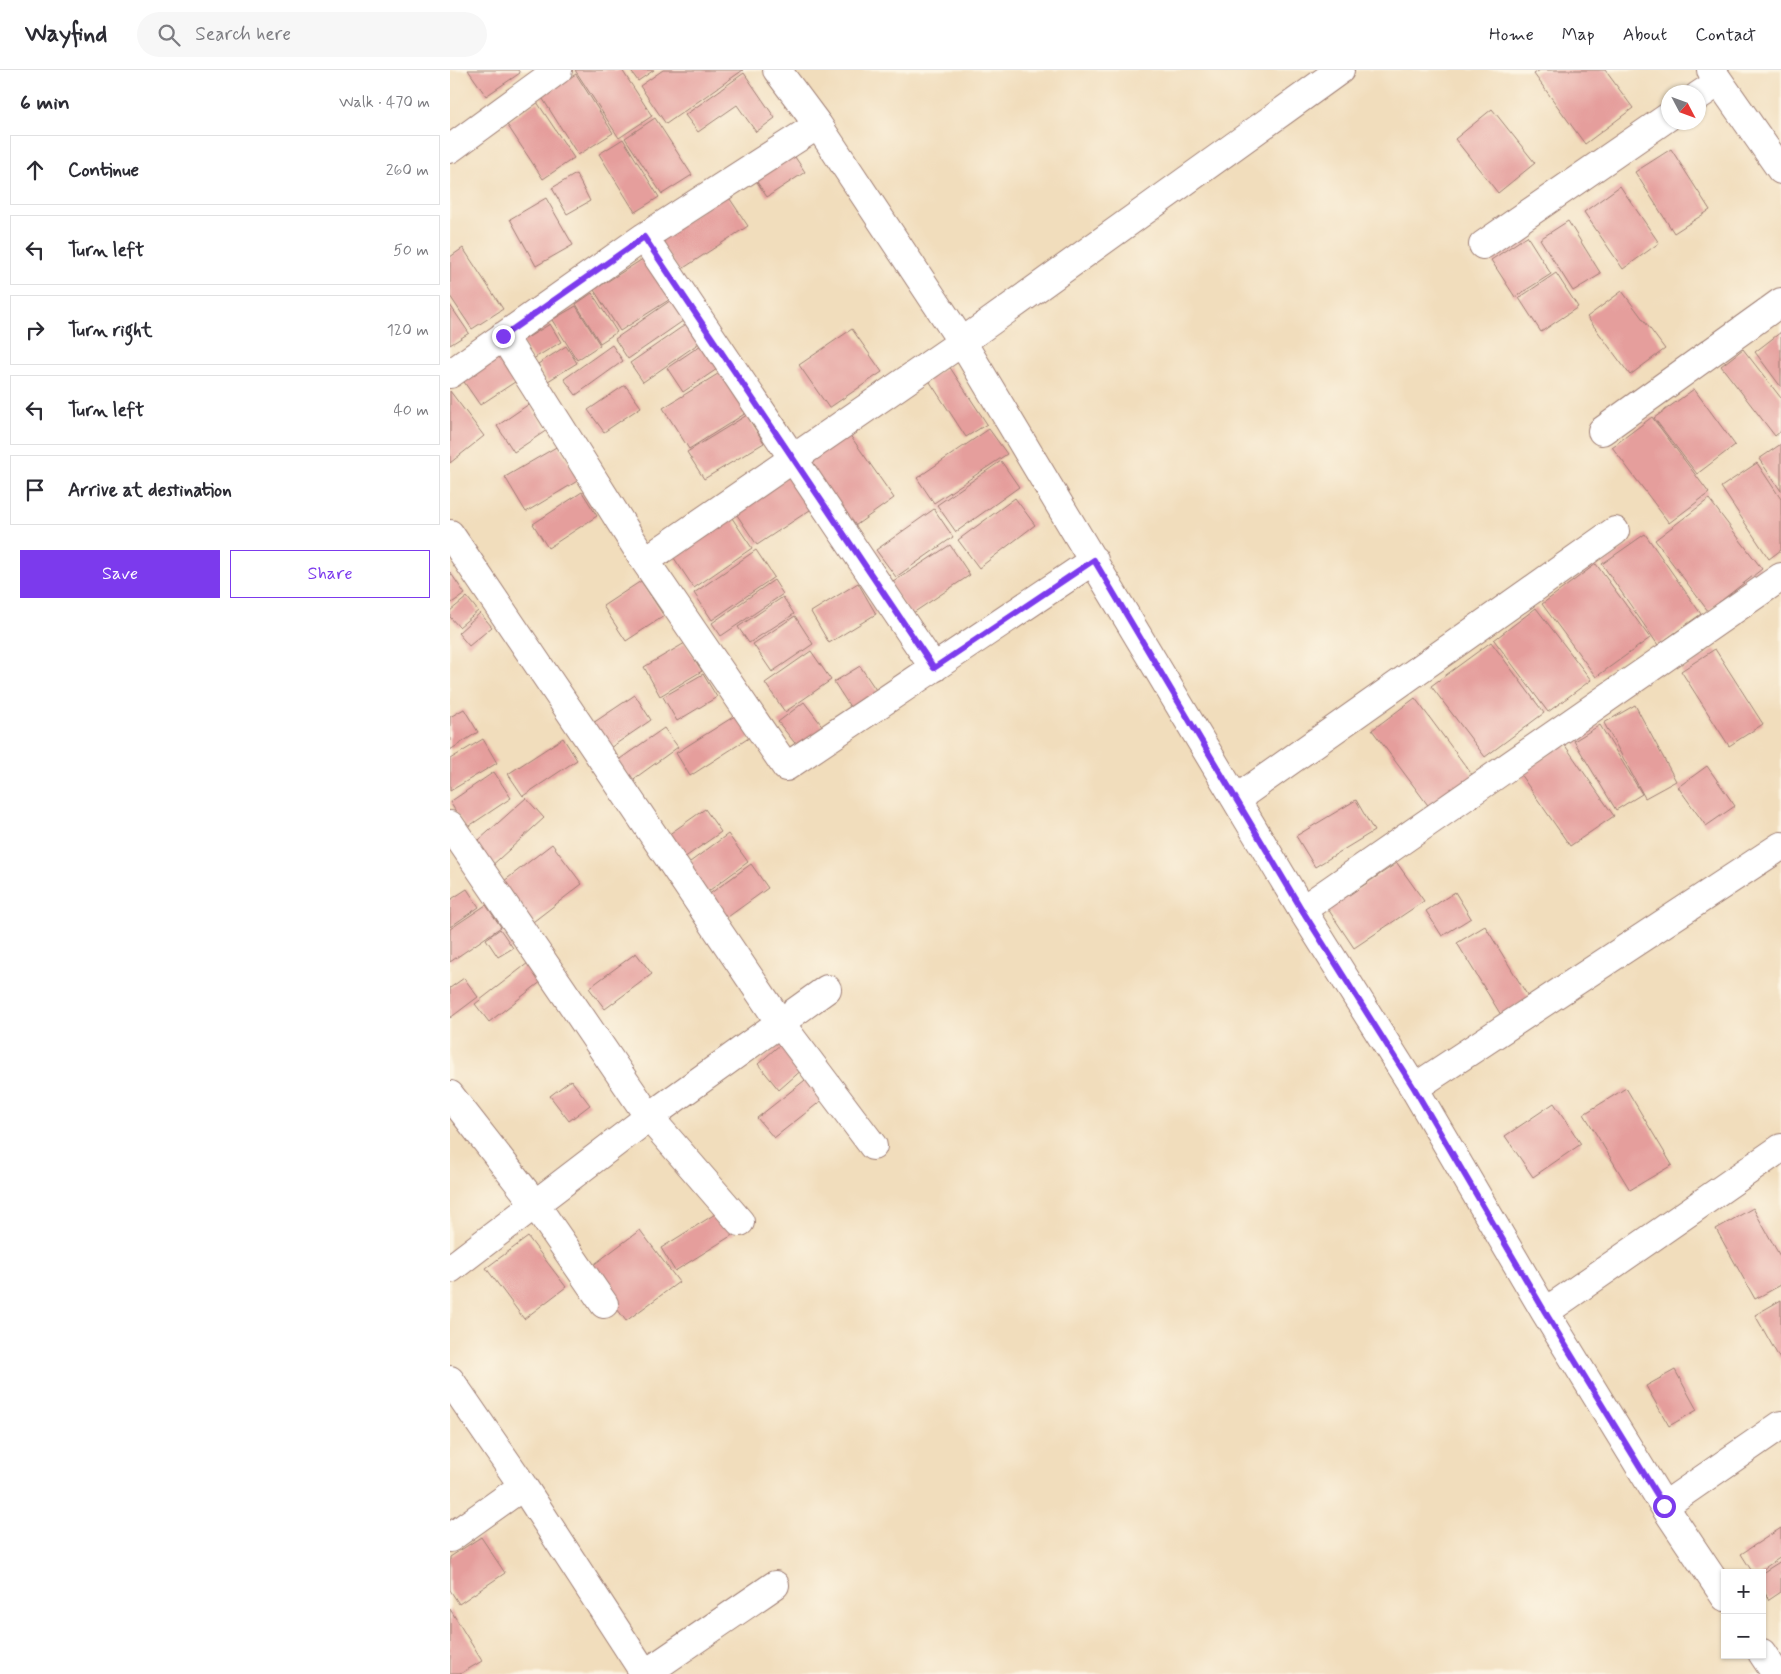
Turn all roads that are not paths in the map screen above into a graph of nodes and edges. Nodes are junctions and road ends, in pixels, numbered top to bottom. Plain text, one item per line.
1 (558, 70) edge
2 (777, 70) edge
3 (1340, 70) edge
4 (1709, 83) edge
5 (1661, 122) edge
6 (818, 125) junction
7 (450, 149) edge
8 (1781, 170) edge
9 (644, 237) junction
10 (1483, 245) dead end
11 (1781, 302) edge
12 (503, 336) junction
13 (962, 342) junction
14 (450, 374) edge
15 (1602, 431) dead end
16 (793, 458) junction
17 (1615, 531) dead end
18 (450, 534) edge
19 (1094, 560) junction
20 (645, 561) junction
21 (1781, 577) edge
22 (934, 668) junction
23 (1236, 799) junction
24 (450, 825) edge
25 (1781, 846) edge
26 (1302, 910) junction
27 (827, 990) dead end
28 (781, 1024) junction
29 (1414, 1088) junction
30 (450, 1095) edge
31 (649, 1117) junction
32 (873, 1146) dead end
33 (1781, 1148) edge
34 (534, 1204) junction
35 (740, 1222) dead end
36 (450, 1269) edge
37 (604, 1304) dead end
38 (1545, 1312) junction
39 (450, 1380) edge
40 (1781, 1425) edge
41 (523, 1486) junction
42 (1664, 1506) junction
43 (450, 1538) edge
44 (775, 1584) dead end
45 (1721, 1591) edge
46 (645, 1674) edge

1 - 7 street
2 - 6 street
3 - 13 street
4 - 8 street
5 - 10 street
6 - 9 street
6 - 13 street
9 - 12 street
9 - 16 street
11 - 15 street
12 - 14 street
12 - 20 street
13 - 16 street
13 - 19 street
16 - 20 street
16 - 22 street
17 - 23 street
18 - 28 street
19 - 22 street
19 - 23 street
20 - 22 street
21 - 26 street
23 - 26 street
24 - 31 street
25 - 29 street
26 - 29 street
27 - 28 street
28 - 31 street
28 - 32 street
29 - 38 street
30 - 34 street
31 - 34 street
31 - 35 street
33 - 38 street
34 - 36 street
34 - 37 street
38 - 42 street
39 - 41 street
40 - 42 street
41 - 43 street
41 - 46 street
42 - 45 street
44 - 46 street

